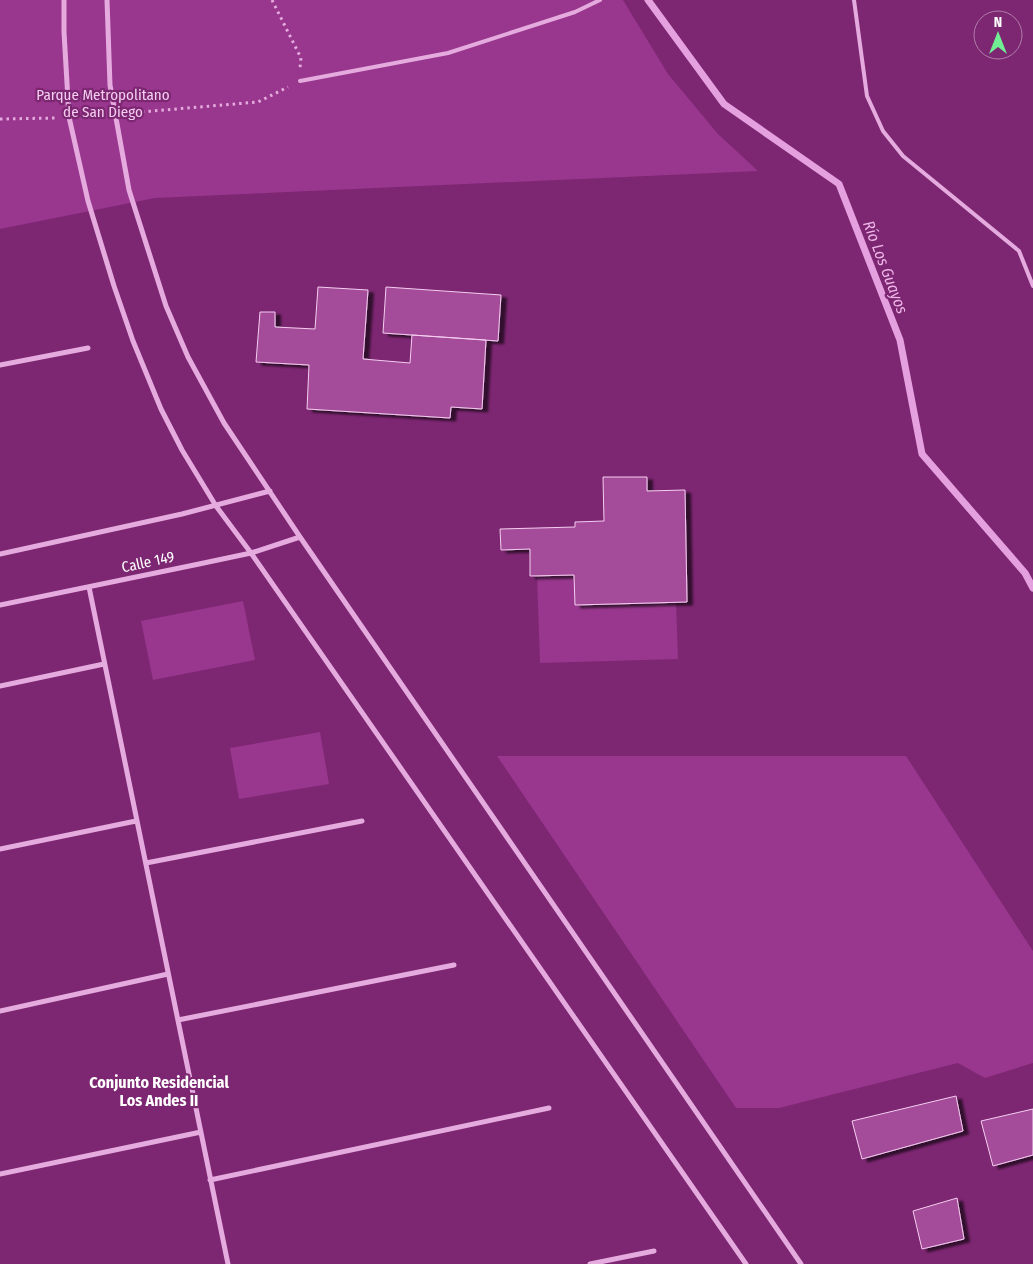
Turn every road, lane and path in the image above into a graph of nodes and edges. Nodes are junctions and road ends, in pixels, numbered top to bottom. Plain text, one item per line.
1 (64, 0) edge
2 (107, 0) edge
3 (272, 0) edge
4 (600, 0) edge
5 (854, 0) edge
6 (300, 81) junction
7 (115, 115) junction
8 (69, 117) junction
9 (0, 119) edge
10 (1033, 286) edge
11 (88, 348) dead end
12 (0, 365) edge
13 (270, 491) junction
14 (216, 506) junction
15 (300, 537) junction
16 (251, 553) junction
17 (0, 554) edge
18 (89, 587) junction
19 (0, 605) edge
20 (104, 664) junction
21 (0, 686) edge
22 (136, 821) junction
23 (362, 821) dead end
24 (0, 849) edge
25 (146, 863) junction
26 (454, 965) dead end
27 (168, 974) junction
28 (0, 1011) edge
29 (178, 1020) junction
30 (548, 1108) dead end
31 (201, 1132) junction
32 (0, 1174) edge
33 (210, 1180) junction
34 (654, 1251) dead end
35 (228, 1264) edge
36 (590, 1264) edge
37 (746, 1264) edge
38 (801, 1264) edge

1 - 8 street
2 - 7 street
3 - 6 path
4 - 6 lane
5 - 10 lane
6 - 7 path
7 - 8 path
7 - 13 street
8 - 9 path
8 - 14 street
11 - 12 street
13 - 14 street
13 - 15 street
14 - 16 street
14 - 17 street
15 - 16 street, Calle 149
15 - 38 street
16 - 18 street, Calle 149
16 - 37 street
18 - 19 street, Calle 149
18 - 20 street
20 - 21 street
20 - 22 street
22 - 24 street
22 - 25 street
23 - 25 street
25 - 27 street
26 - 29 street
27 - 28 street
27 - 29 street
29 - 31 street
30 - 33 street
31 - 32 street
31 - 33 street
33 - 35 street
34 - 36 street

